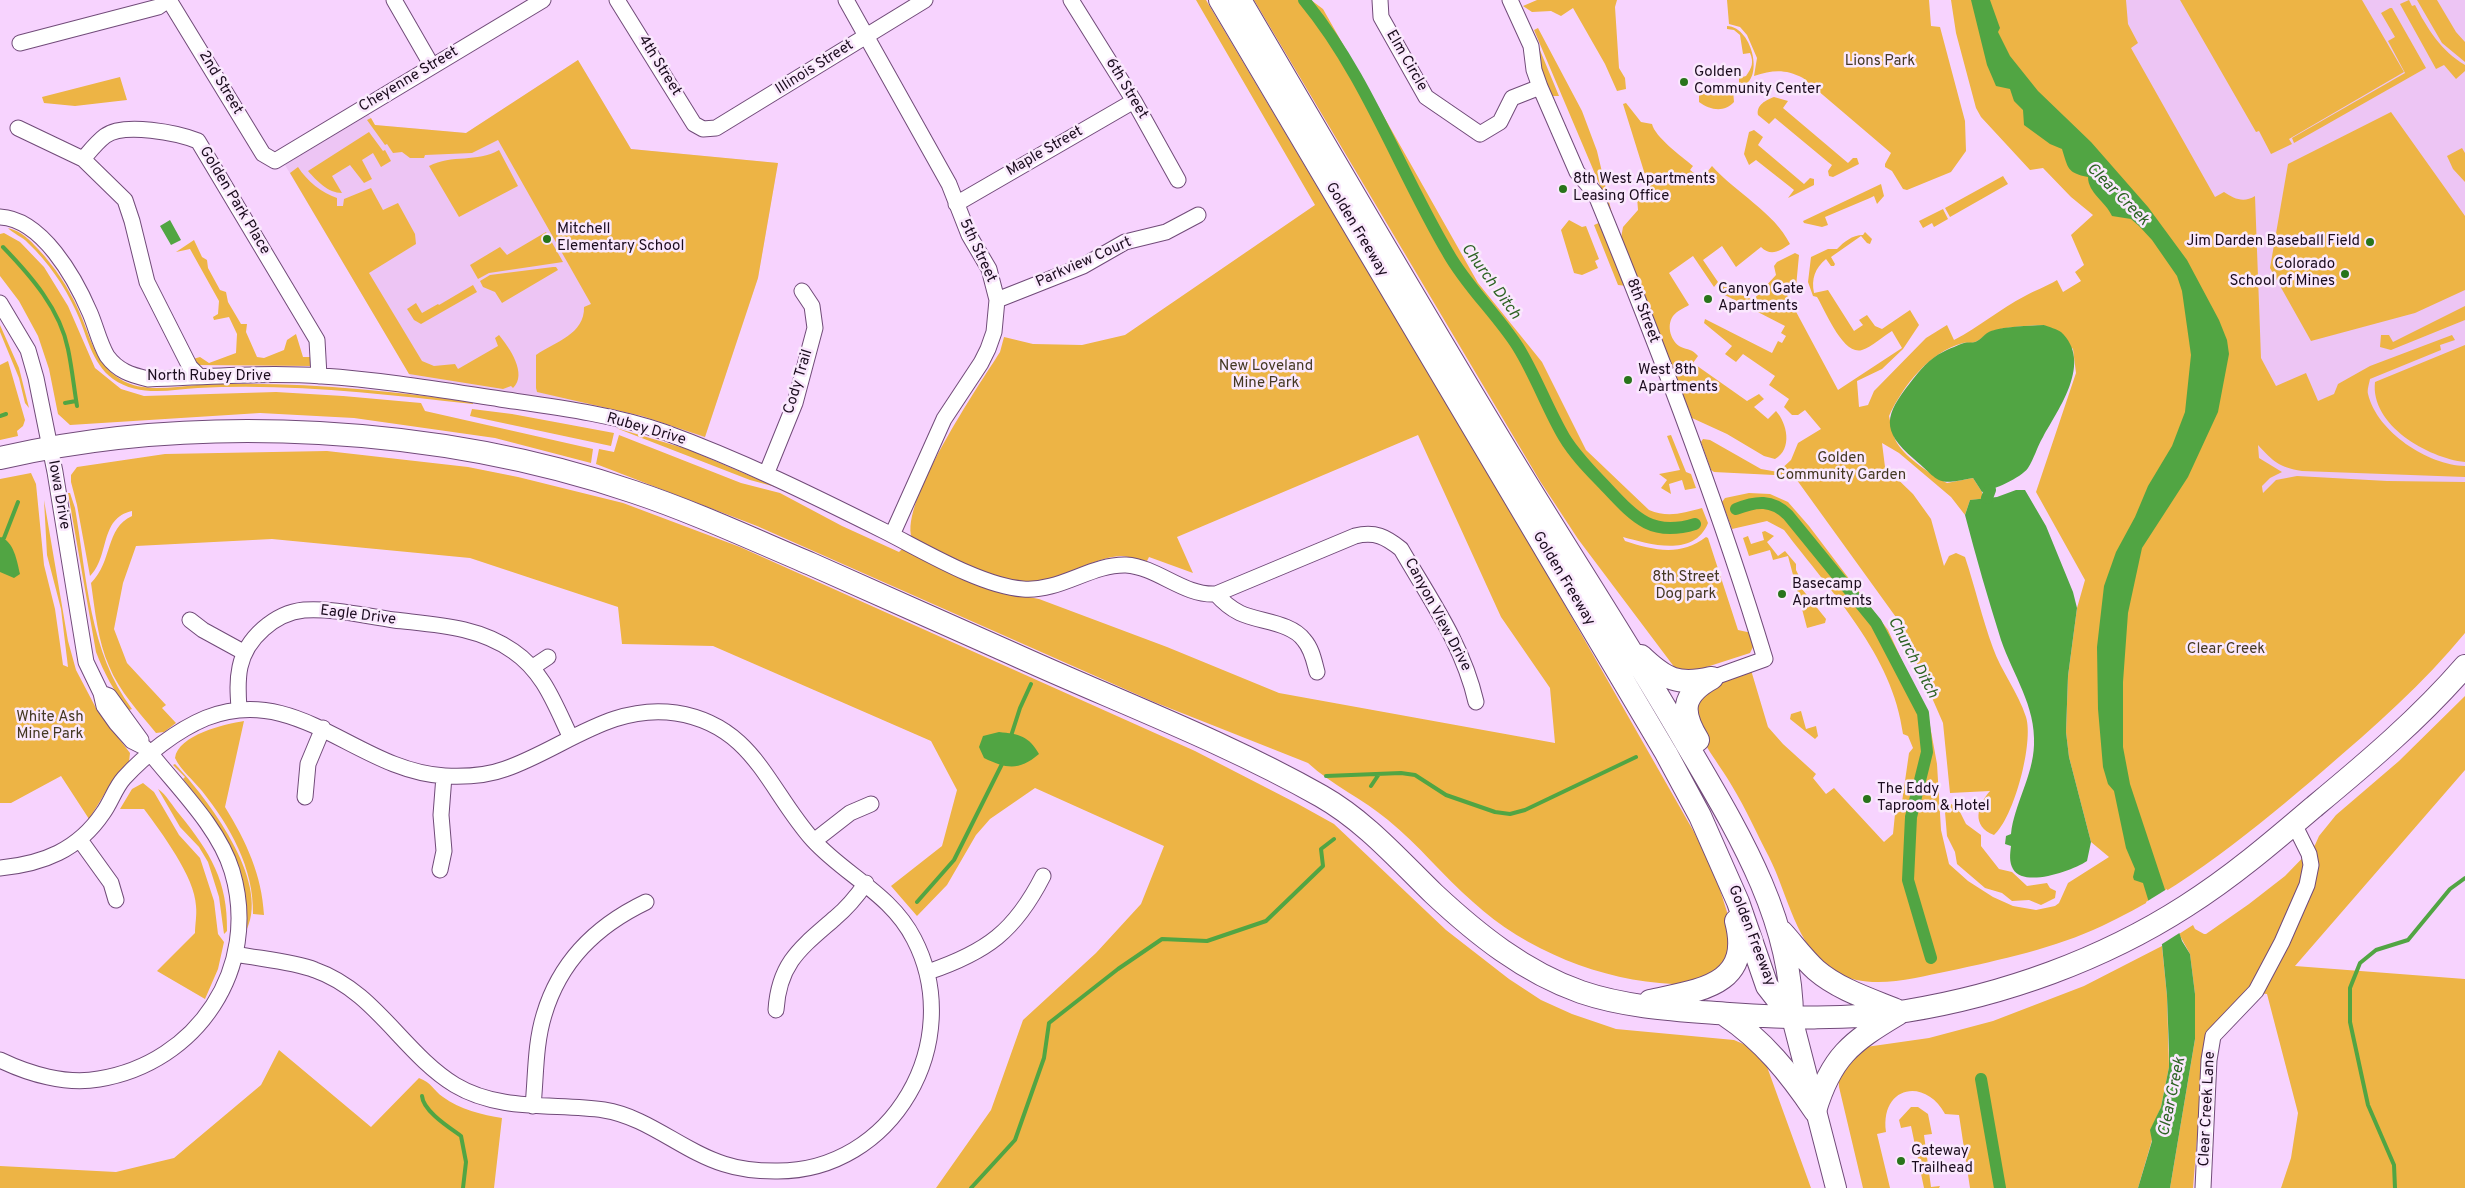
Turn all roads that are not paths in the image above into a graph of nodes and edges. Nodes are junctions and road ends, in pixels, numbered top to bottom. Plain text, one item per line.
1 (169, 0) edge
2 (394, 0) edge
3 (543, 0) edge
4 (617, 0) edge
5 (846, 0) edge
6 (925, 0) edge
7 (1071, 0) edge
8 (1220, 0) edge
9 (1240, 0) edge
10 (1380, 0) edge
11 (1510, 0) edge
12 (868, 35) junction
13 (20, 43) dead end
14 (432, 66) junction
15 (1540, 87) junction
16 (1134, 101) junction
17 (18, 128) dead end
18 (703, 129) joint
19 (83, 159) junction
20 (275, 161) joint
21 (1178, 180) dead end
22 (956, 204) junction
23 (1198, 215) dead end
24 (0, 217) edge
25 (802, 290) dead end
26 (997, 300) junction
27 (0, 303) edge
28 (319, 376) junction
29 (200, 377) junction
30 (382, 382) joint
31 (50, 448) junction
32 (0, 458) edge
33 (767, 472) junction
34 (892, 534) junction
35 (1216, 594) junction
36 (190, 620) dead end
37 (1622, 635) junction
38 (245, 653) junction
39 (548, 657) dead end
40 (2465, 666) edge
41 (533, 667) junction
42 (1317, 672) dead end
43 (1712, 678) junction
44 (1476, 702) dead end
45 (239, 708) junction
46 (323, 728) junction
47 (571, 738) junction
48 (147, 750) junction
49 (444, 776) junction
50 (305, 797) dead end
51 (871, 804) dead end
52 (1731, 820) junction
53 (2294, 824) junction
54 (80, 840) junction
55 (814, 841) junction
56 (1718, 855) junction
57 (0, 868) edge
58 (440, 870) dead end
59 (1043, 876) dead end
60 (866, 883) junction
61 (116, 900) dead end
62 (646, 902) dead end
63 (1778, 926) junction
64 (235, 954) junction
65 (928, 972) junction
66 (1632, 1005) junction
67 (776, 1010) dead end
68 (1901, 1012) junction
69 (1722, 1013) junction
70 (1792, 1018) junction
71 (0, 1060) edge
72 (533, 1106) junction
73 (1815, 1112) junction
74 (1836, 1188) edge
75 (2203, 1188) edge

1 - 13 street
1 - 20 street, 2nd Street
2 - 14 street
3 - 14 street, Cheyenne Street
4 - 18 street, 4th Street
5 - 12 street, 5th Street
6 - 12 street, Illinois Street
7 - 16 street, 6th Street
8 - 56 highway, Golden Freeway
9 - 37 highway, Golden Freeway
10 - 15 street, Elm Circle
11 - 15 street, 8th Street
12 - 18 street, Illinois Street
12 - 22 street, 5th Street
14 - 20 street, Cheyenne Street
15 - 43 street, 8th Street
16 - 21 street, 6th Street
16 - 22 street, Maple Street
17 - 19 street
19 - 28 street, Golden Park Place
19 - 29 street
22 - 26 street, 5th Street
23 - 26 street, Parkview Court
24 - 29 street, North Rubey Drive
25 - 33 street, Cody Trail
26 - 34 street, 5th Street
27 - 31 street, Iowa Drive
28 - 29 street, North Rubey Drive
28 - 30 street, North Rubey Drive
30 - 33 street, Rubey Drive
31 - 32 highway
31 - 48 street, Iowa Drive
31 - 66 highway
33 - 34 street, Rubey Drive
34 - 35 street, Rubey Drive
35 - 42 street
35 - 44 street, Canyon View Drive
36 - 38 street
37 - 43 highway
37 - 52 highway, Golden Freeway
38 - 41 street, Eagle Drive
38 - 45 street, Eagle Drive
39 - 41 street
40 - 53 highway
41 - 47 street, Eagle Drive
43 - 52 highway
45 - 46 street
45 - 48 street
46 - 49 street
46 - 50 street
47 - 49 street
47 - 55 street
48 - 54 street
48 - 64 street, Iowa Drive
49 - 58 street
51 - 55 street
52 - 63 highway, Golden Freeway
53 - 68 highway
53 - 75 street, Clear Creek Lane
54 - 57 street
54 - 61 street
55 - 60 street
56 - 66 highway
56 - 70 highway, Golden Freeway
59 - 65 street
60 - 65 street
60 - 67 street
62 - 72 street
63 - 68 highway
63 - 70 highway, Golden Freeway
64 - 71 street, Iowa Drive
64 - 72 street
65 - 72 street
66 - 69 highway
68 - 70 highway
68 - 73 highway
69 - 70 highway
69 - 73 highway
70 - 73 main road
73 - 74 main road

